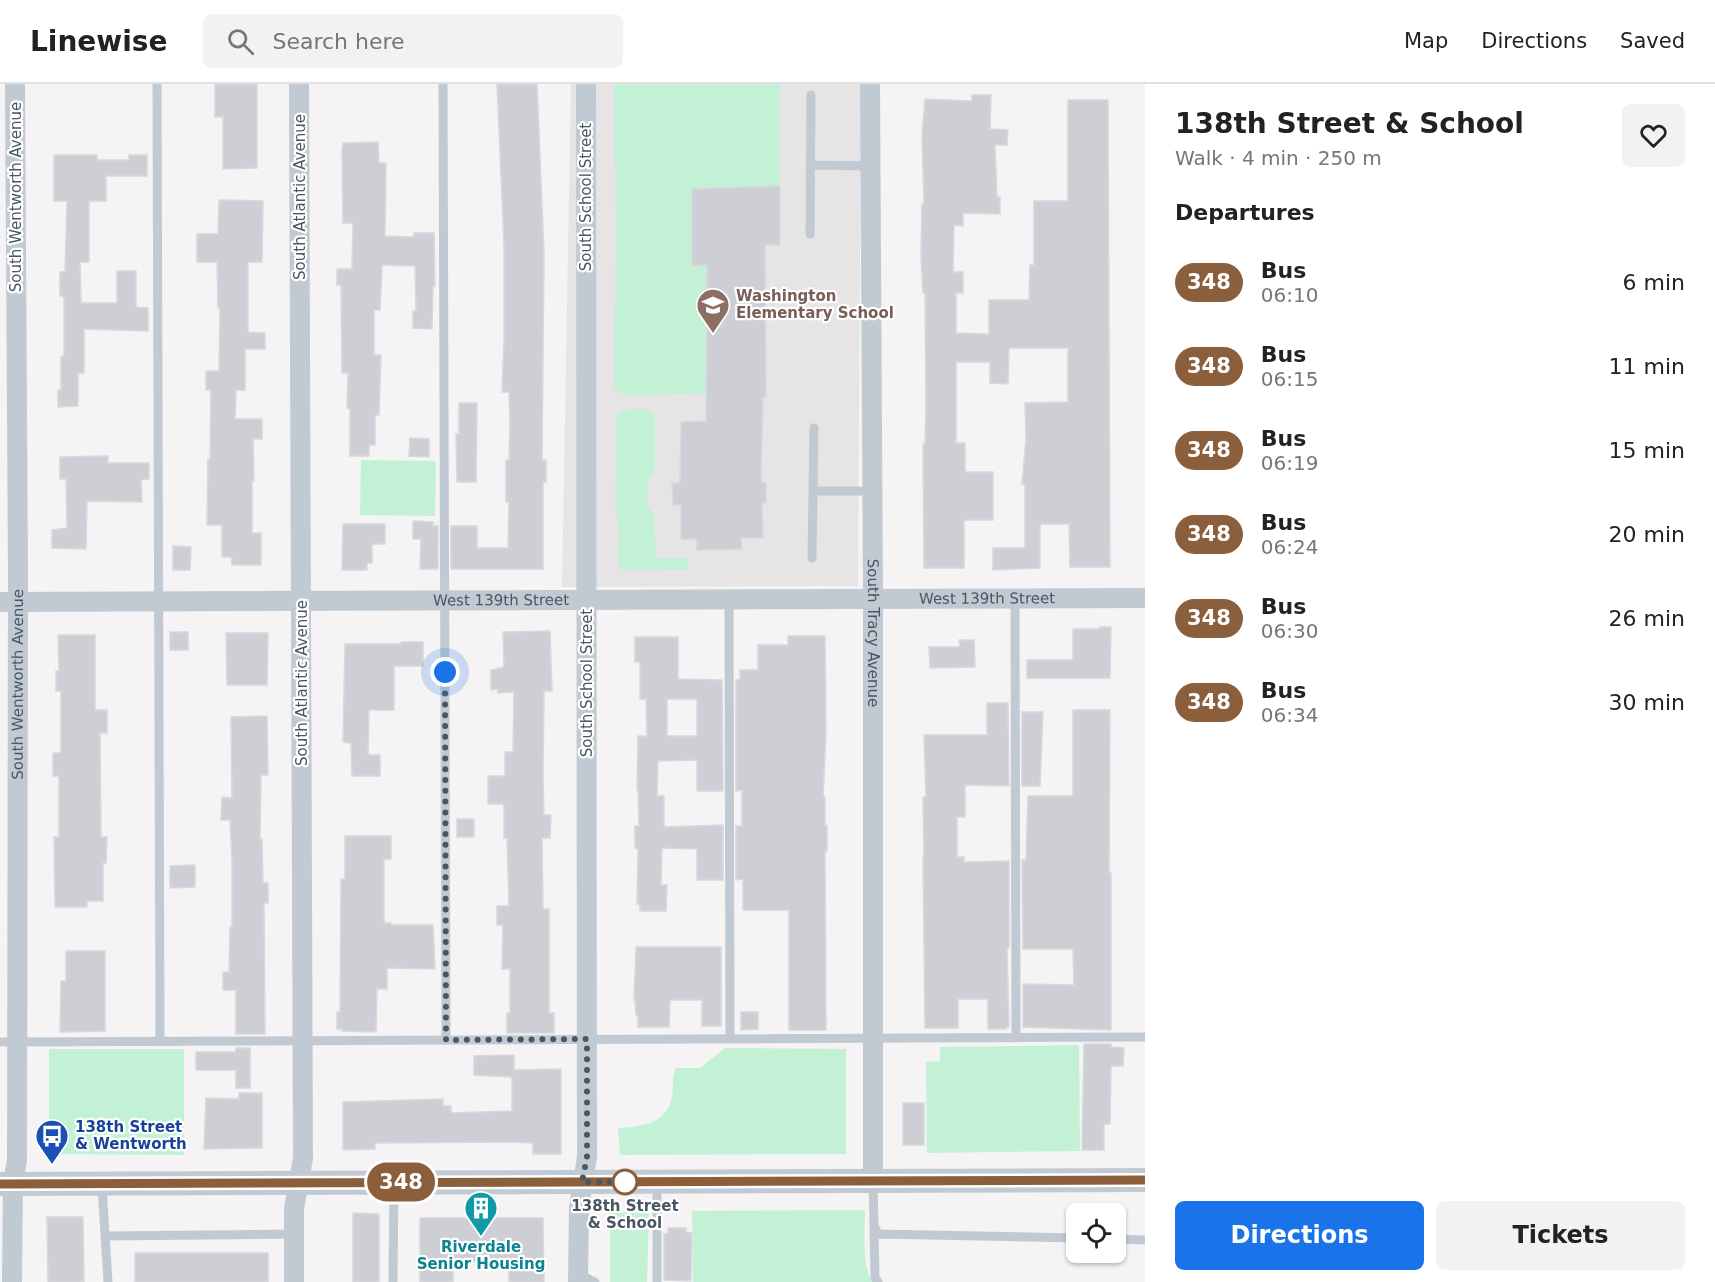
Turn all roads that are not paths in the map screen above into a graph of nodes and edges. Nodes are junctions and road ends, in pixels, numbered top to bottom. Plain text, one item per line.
1 (15, 84) edge
2 (157, 84) edge
3 (299, 84) edge
4 (444, 84) edge
5 (586, 84) edge
6 (870, 84) edge
7 (811, 95) dead end
8 (812, 165) junction
9 (871, 166) junction
10 (810, 234) dead end
11 (814, 428) dead end
12 (814, 491) junction
13 (873, 491) junction
14 (812, 558) dead end
15 (1015, 597) junction
16 (873, 598) junction
17 (1145, 598) edge
18 (729, 599) junction
19 (587, 600) junction
20 (445, 601) junction
21 (9, 602) edge
22 (159, 602) junction
23 (302, 602) junction
24 (1145, 1037) edge
25 (730, 1038) junction
26 (873, 1038) junction
27 (1016, 1038) junction
28 (587, 1039) junction
29 (302, 1040) junction
30 (446, 1040) junction
31 (160, 1041) junction
32 (8, 1042) edge
33 (1145, 1180) edge
34 (873, 1181) junction
35 (393, 1182) junction
36 (582, 1182) junction
37 (657, 1182) junction
38 (6, 1183) edge
39 (102, 1183) junction
40 (298, 1183) junction
41 (874, 1225) junction
42 (294, 1234) junction
43 (105, 1236) junction
44 (1066, 1238) edge
45 (1126, 1239) edge
46 (1145, 1240) edge
47 (584, 1279) edge
48 (12, 1282) edge
49 (108, 1282) edge
50 (294, 1282) edge
51 (393, 1282) edge
52 (657, 1282) edge
53 (878, 1282) edge

1 - 21 street, South Wentworth Avenue
2 - 22 lane
3 - 23 street, South Atlantic Avenue
4 - 20 lane
5 - 19 street, South School Street
6 - 9 street, South Tracy Avenue
7 - 8 lane
8 - 9 lane
8 - 10 lane
9 - 13 street, South Tracy Avenue
11 - 12 lane
12 - 13 lane
12 - 14 lane
13 - 16 street, South Tracy Avenue
15 - 16 street, West 139th Street
15 - 17 street, West 139th Street
15 - 27 lane
16 - 18 street, West 139th Street
16 - 26 street, South Tracy Avenue
18 - 19 street, West 139th Street
18 - 25 lane
19 - 20 street, West 139th Street
19 - 28 street, South School Street
20 - 23 street, West 139th Street
20 - 30 lane
21 - 22 street, West 139th Street
21 - 32 street, South Wentworth Avenue
22 - 23 street, West 139th Street
22 - 31 lane
23 - 29 street, South Atlantic Avenue
24 - 27 lane
25 - 26 lane
25 - 28 lane
26 - 27 lane
26 - 34 street, South Tracy Avenue
28 - 30 lane
28 - 36 street, South School Street
29 - 30 lane
29 - 31 lane
29 - 40 street, South Atlantic Avenue
31 - 32 lane
32 - 38 street, South Wentworth Avenue
33 - 34 street
34 - 37 street
34 - 41 lane
35 - 36 street
35 - 40 street
35 - 51 lane
36 - 37 street
36 - 47 street, South School Street
37 - 52 lane
38 - 39 street
38 - 48 street, South Wentworth Avenue
39 - 40 street
39 - 43 lane
40 - 42 street, South Atlantic Avenue
41 - 44 lane
41 - 53 lane
42 - 43 lane
42 - 50 street, South Atlantic Avenue
43 - 49 lane
45 - 46 lane

